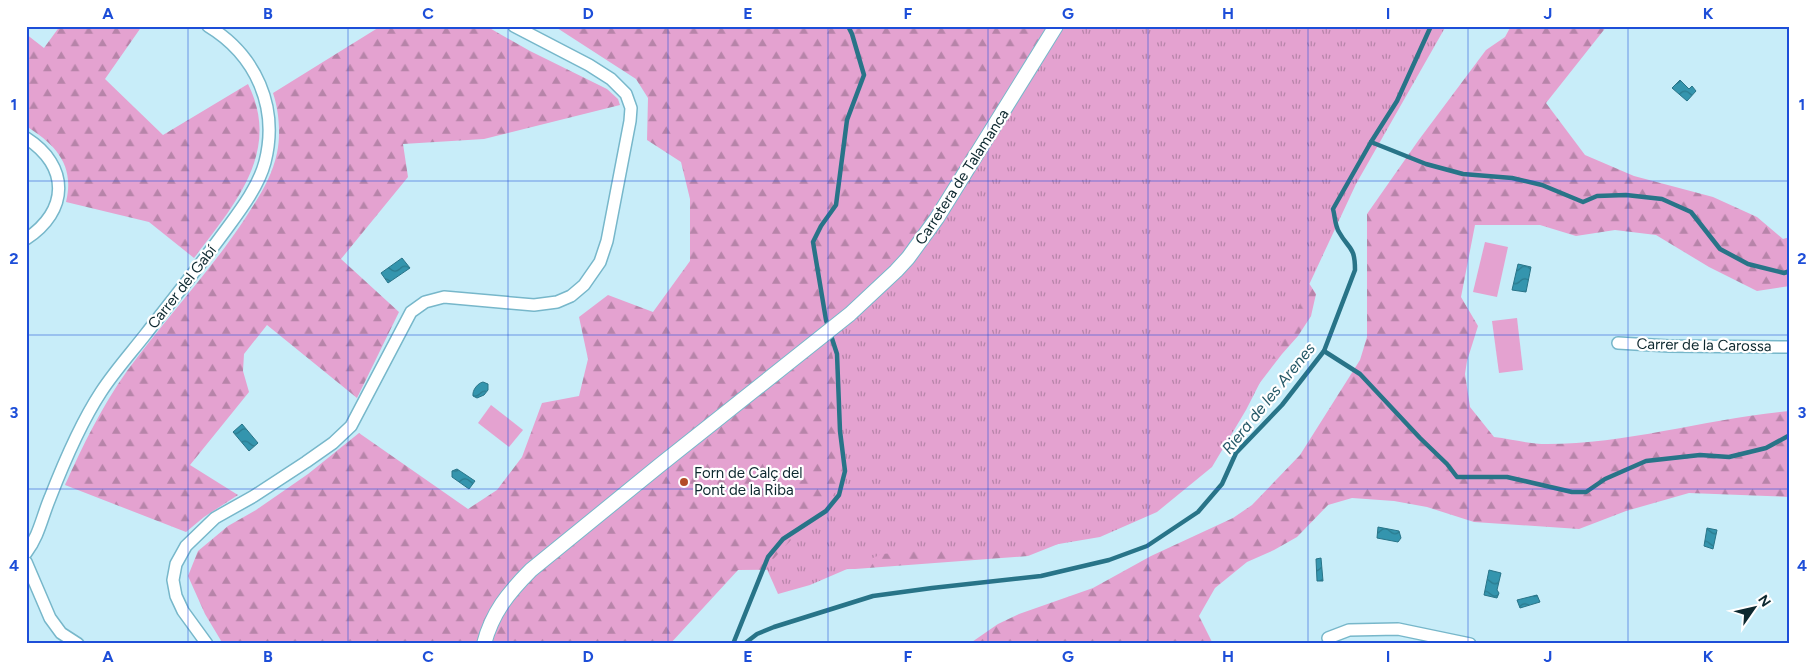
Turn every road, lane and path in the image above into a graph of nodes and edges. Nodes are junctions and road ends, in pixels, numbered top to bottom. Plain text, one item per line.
1 (208, 26) edge
2 (514, 26) edge
3 (1056, 26) edge
4 (26, 138) edge
5 (26, 239) edge
6 (1618, 343) dead end
7 (1790, 347) edge
8 (26, 553) edge
9 (26, 562) edge
10 (1328, 638) dead end
11 (78, 644) edge
12 (207, 644) edge
13 (484, 644) edge
14 (1470, 644) edge

1 - 8 street, Carrer del Gabí
2 - 12 street
3 - 13 street, Carretera de Talamanca
4 - 5 street
6 - 7 street, Carrer de la Carossa
9 - 11 street
10 - 14 street

